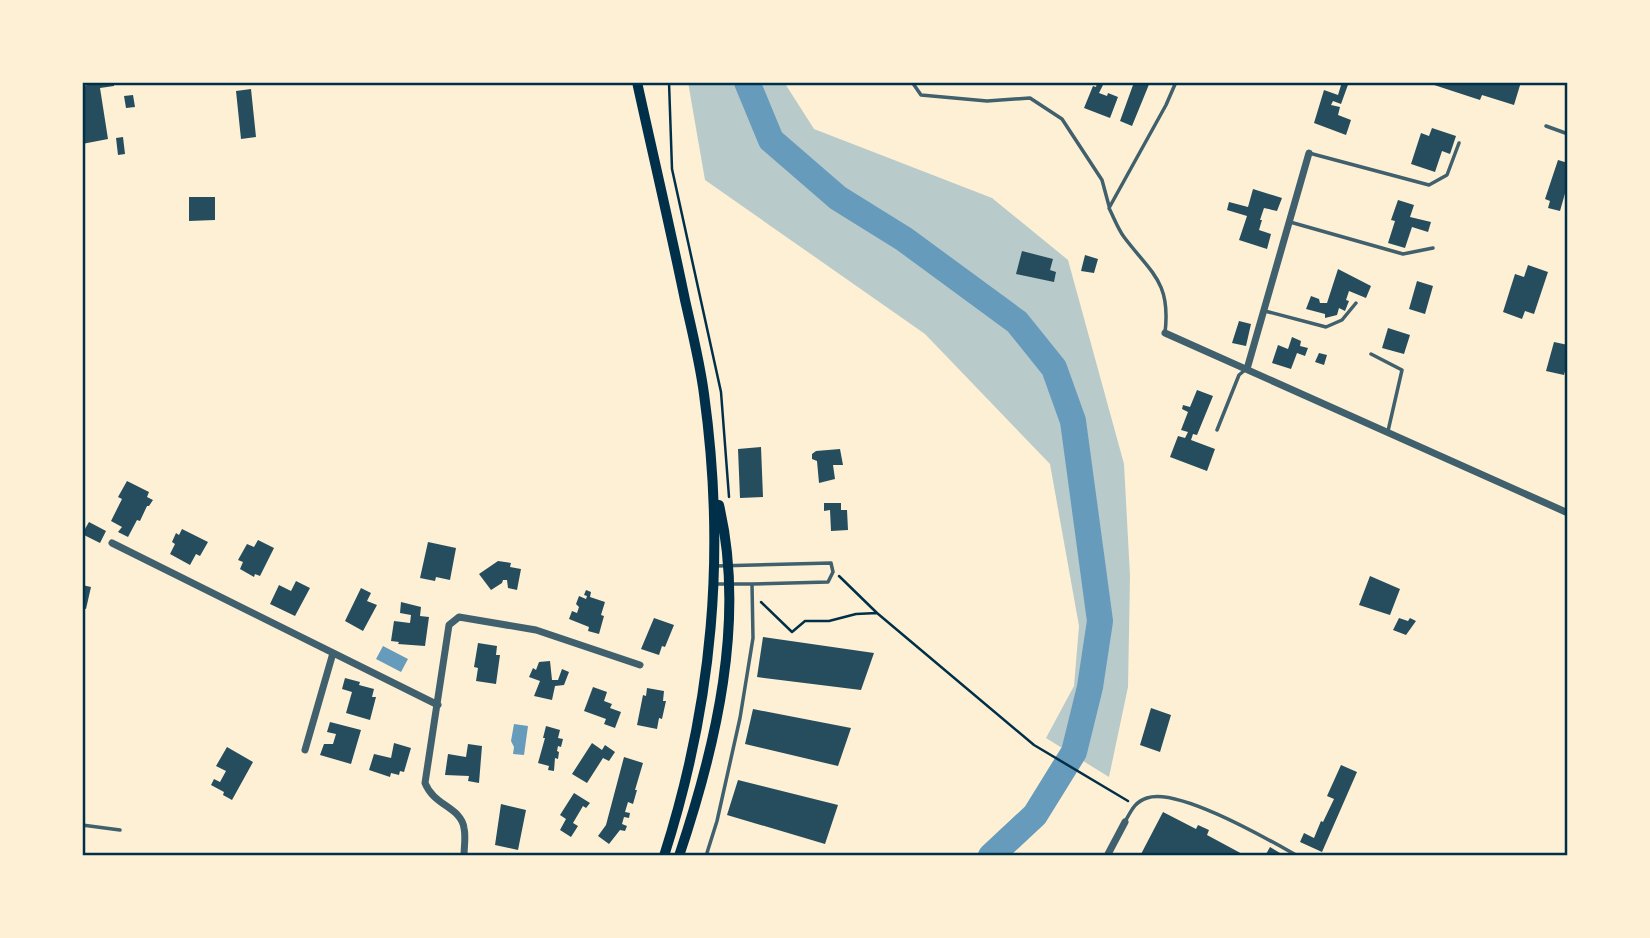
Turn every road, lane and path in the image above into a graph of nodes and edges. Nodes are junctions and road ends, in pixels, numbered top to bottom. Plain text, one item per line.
1 (637, 82) edge
2 (669, 82) edge
3 (912, 82) edge
4 (1176, 82) edge
5 (1546, 126) dead end
6 (1568, 134) edge
7 (1459, 143) dead end
8 (1309, 153) joint
9 (1109, 208) junction
10 (1289, 222) junction
11 (1433, 248) dead end
12 (1356, 303) dead end
13 (1264, 310) junction
14 (1165, 333) joint
15 (1371, 354) dead end
16 (1247, 369) junction
17 (1217, 430) dead end
18 (1388, 431) junction
19 (729, 500) dead end
20 (1568, 513) edge
21 (112, 543) dead end
22 (721, 566) junction
23 (833, 572) junction
24 (715, 584) junction
25 (728, 584) junction
26 (752, 584) junction
27 (752, 605) junction
28 (877, 612) junction
29 (334, 653) junction
30 (640, 665) dead end
31 (438, 705) junction
32 (305, 750) dead end
33 (1125, 799) dead end
34 (1125, 822) joint
35 (82, 825) edge
36 (120, 830) dead end
37 (464, 856) edge
38 (664, 856) edge
39 (679, 856) edge
40 (706, 856) edge
41 (1107, 856) edge
42 (1298, 856) edge

1 - 22 main road
2 - 19 path
3 - 9 lane
4 - 9 lane
5 - 6 lane
7 - 8 lane
8 - 10 street
9 - 14 lane
10 - 11 lane
10 - 13 street
12 - 13 lane
13 - 16 street
14 - 16 street
15 - 18 lane
16 - 17 lane
16 - 18 street
18 - 20 street
21 - 29 street
22 - 23 lane
22 - 24 main road
22 - 25 main road
23 - 26 lane
23 - 28 path
24 - 25 lane
24 - 38 main road
25 - 26 lane
25 - 39 main road
26 - 27 lane
27 - 28 path
27 - 40 lane
28 - 33 path
29 - 31 street
29 - 32 street
30 - 31 street
31 - 37 street
34 - 41 street
34 - 42 lane
35 - 36 lane

